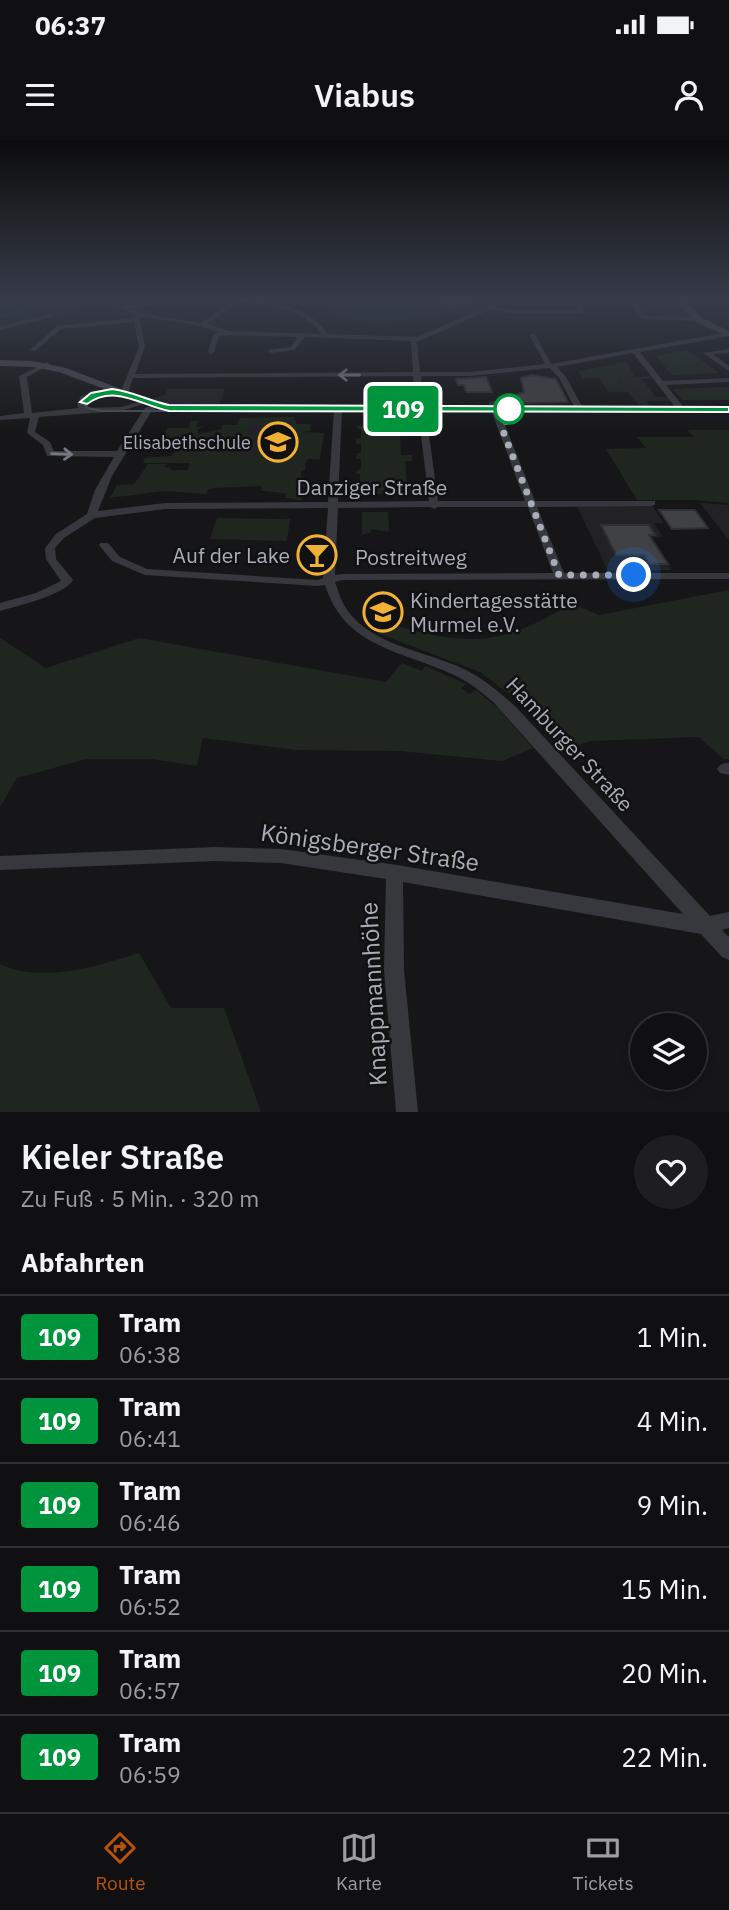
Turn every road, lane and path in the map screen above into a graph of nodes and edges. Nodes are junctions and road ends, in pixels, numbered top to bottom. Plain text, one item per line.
1 (39, 344) edge
2 (141, 344) edge
3 (213, 344) edge
4 (296, 344) edge
5 (414, 344) edge
6 (538, 344) edge
7 (670, 344) edge
8 (271, 351) dead end
9 (635, 351) junction
10 (729, 351) edge
11 (211, 352) dead end
12 (19, 362) junction
13 (0, 363) edge
14 (47, 364) junction
15 (551, 366) junction
16 (729, 369) edge
17 (418, 375) junction
18 (729, 380) edge
19 (661, 383) junction
20 (123, 384) junction
21 (149, 405) junction
22 (338, 409) junction
23 (85, 410) junction
24 (420, 410) junction
25 (495, 410) junction
26 (580, 410) junction
27 (682, 410) junction
28 (729, 410) edge
29 (31, 415) junction
30 (0, 418) edge
31 (425, 435) dead end
32 (122, 454) junction
33 (652, 503) dead end
34 (531, 505) junction
35 (334, 506) junction
36 (434, 506) junction
37 (92, 515) junction
38 (104, 545) dead end
39 (559, 575) junction
40 (729, 576) edge
41 (329, 580) junction
42 (0, 607) edge
43 (0, 863) edge
44 (397, 873) junction
45 (729, 920) edge
46 (706, 926) junction
47 (729, 951) edge
48 (407, 1112) edge

1 - 12 street
2 - 20 street
3 - 11 street
4 - 8 street
5 - 17 street
6 - 15 street
7 - 9 street
9 - 15 street
9 - 19 street
10 - 16 street
12 - 13 main road
12 - 14 main road
14 - 20 main road
14 - 29 street
15 - 17 street
15 - 26 street
17 -> 20 street
17 - 24 street
18 - 19 street
19 - 27 street
20 - 21 main road
20 - 23 street
21 - 22 main road
21 - 23 street
21 - 32 street
22 - 24 main road
22 - 35 street, Hamburger Straße
23 - 29 street
24 - 25 main road
25 - 26 main road
25 - 34 street
26 - 27 main road
27 - 28 main road
29 - 30 street
29 -> 32 street
31 - 36 street
32 - 37 street
33 - 34 street, Danziger Straße
34 - 36 street, Danziger Straße
34 - 39 street
35 - 36 street, Danziger Straße
35 - 37 street, Danziger Straße
35 - 41 street, Hamburger Straße
37 - 42 street
38 - 41 street, Postreitweg
39 - 40 street, Postreitweg
39 - 41 street, Postreitweg
41 - 46 street, Hamburger Straße
43 - 44 street, Königsberger Straße
44 - 46 street, Königsberger Straße
44 - 48 street, Knappmannhöhe
45 - 46 street, Königsberger Straße
46 - 47 street, Hamburger Straße

